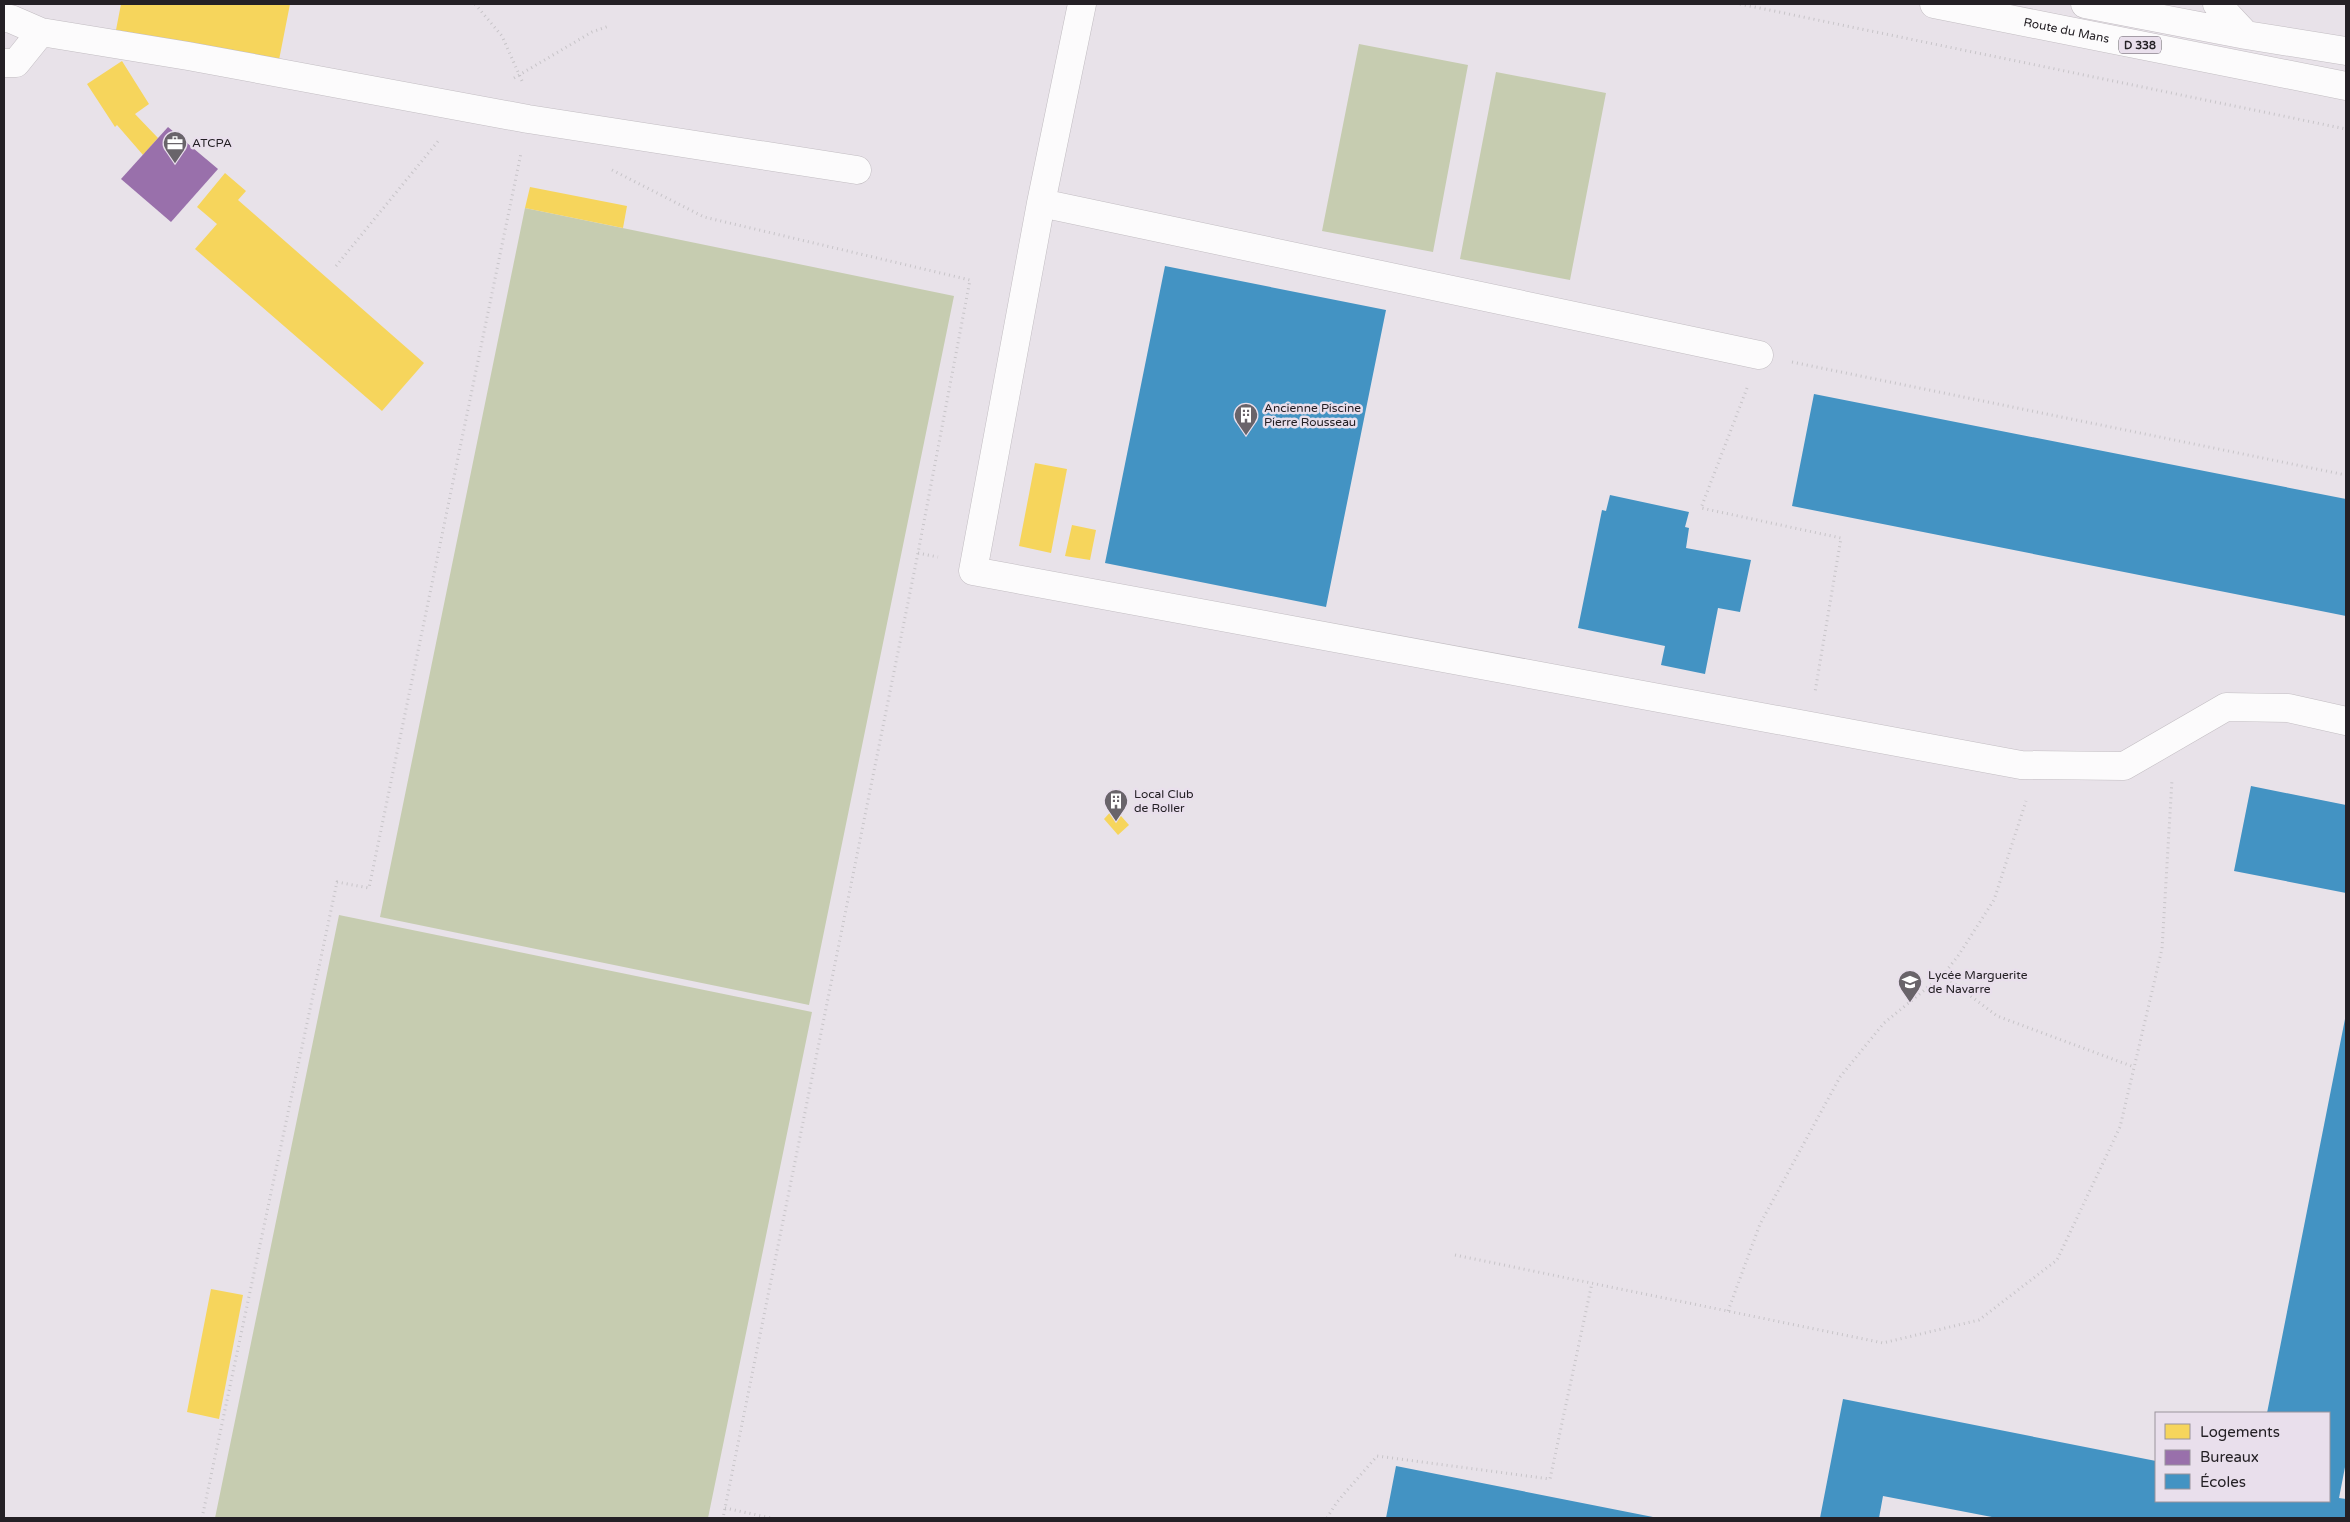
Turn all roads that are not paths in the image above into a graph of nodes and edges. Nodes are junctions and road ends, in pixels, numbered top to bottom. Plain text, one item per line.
1 (1082, 4) edge
2 (1934, 4) edge
3 (2085, 4) edge
4 (2217, 4) edge
5 (4, 18) edge
6 (41, 32) junction
7 (2246, 35) junction
8 (2346, 51) edge
9 (4, 63) edge
10 (2346, 86) edge
11 (857, 170) dead end
12 (1041, 203) junction
13 (1759, 356) road end
14 (2346, 721) edge

1 - 12 main road
2 - 10 main road, Route du Mans / D 338
3 - 7 main road
4 - 7 main road
5 - 6 main road
6 - 9 main road
6 - 11 main road
7 - 8 main road
12 - 13 main road
12 - 14 main road

